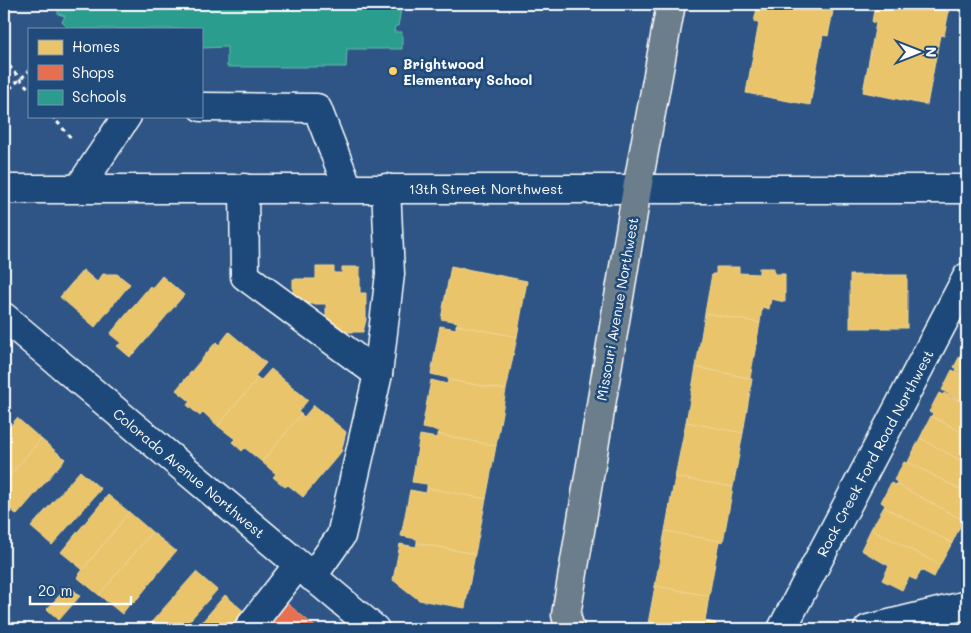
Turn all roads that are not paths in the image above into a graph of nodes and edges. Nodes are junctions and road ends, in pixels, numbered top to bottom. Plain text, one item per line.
1 (668, 4) edge
2 (202, 107) edge
3 (126, 118) edge
4 (79, 188) junction
5 (244, 188) junction
6 (348, 188) junction
7 (386, 188) junction
8 (4, 189) edge
9 (637, 189) junction
10 (967, 189) edge
11 (967, 277) edge
12 (4, 316) edge
13 (378, 374) junction
14 (305, 571) junction
15 (965, 603) edge
16 (563, 624) edge
17 (248, 629) edge
18 (375, 629) edge
19 (782, 629) edge
20 (868, 629) edge

1 - 9 main road, Missouri Avenue Northwest
2 - 6 street
3 - 4 street
4 - 5 street, 13th Street Northwest
4 - 8 street, 13th Street Northwest
5 - 6 street, 13th Street Northwest
5 - 13 street
6 - 7 street, 13th Street Northwest
7 - 9 street, 13th Street Northwest
7 - 13 street
9 - 10 street, 13th Street Northwest
9 - 16 main road, Missouri Avenue Northwest
11 - 19 street, Rock Creek Ford Road Northwest
12 - 14 street, Colorado Avenue Northwest
13 - 14 street
14 - 17 street
14 - 18 street, Colorado Avenue Northwest
15 - 20 street

